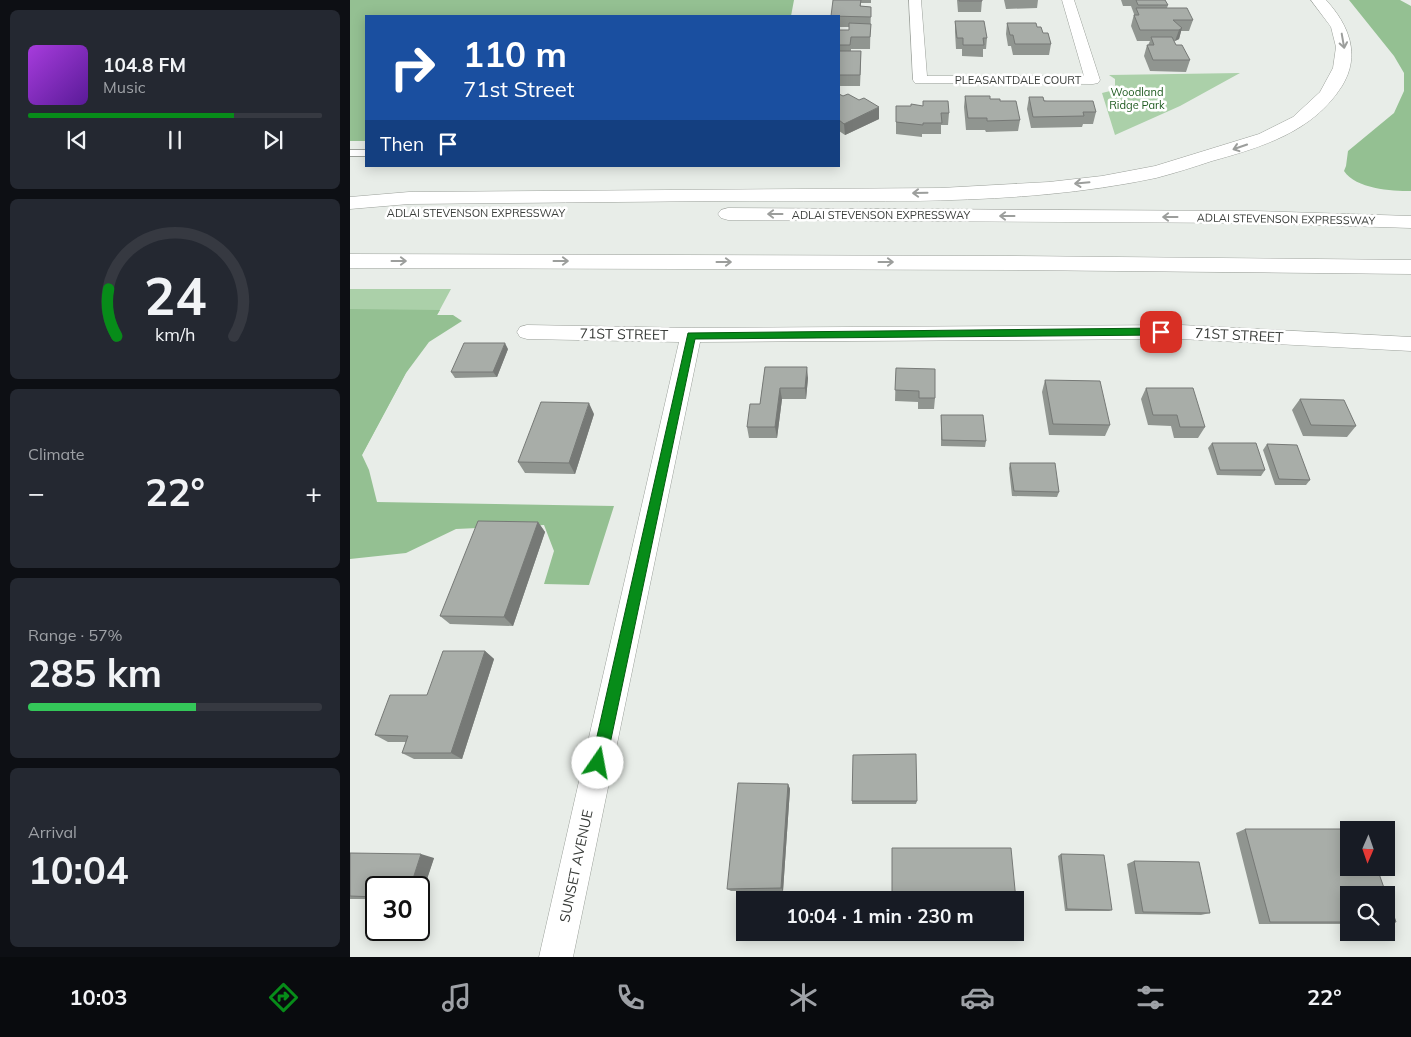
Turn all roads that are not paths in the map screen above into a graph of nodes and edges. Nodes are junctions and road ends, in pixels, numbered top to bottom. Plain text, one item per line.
1 (916, 0) edge
2 (1068, 0) edge
3 (1318, 0) edge
4 (350, 152) edge
5 (365, 153) edge
6 (350, 203) edge
7 (350, 213) edge
8 (1411, 222) edge
9 (350, 261) edge
10 (1411, 267) edge
11 (527, 332) dead end
12 (691, 335) junction
13 (1411, 344) edge
14 (556, 957) edge

1 - 2 street, PLEASANTDALE COURT
3 -> 6 highway
4 - 5 lane
8 -> 7 highway, ADLAI STEVENSON EXPRESSWAY
9 -> 10 highway
11 - 12 street, 71ST STREET
12 - 13 street, 71ST STREET
12 - 14 street, SUNSET AVENUE

